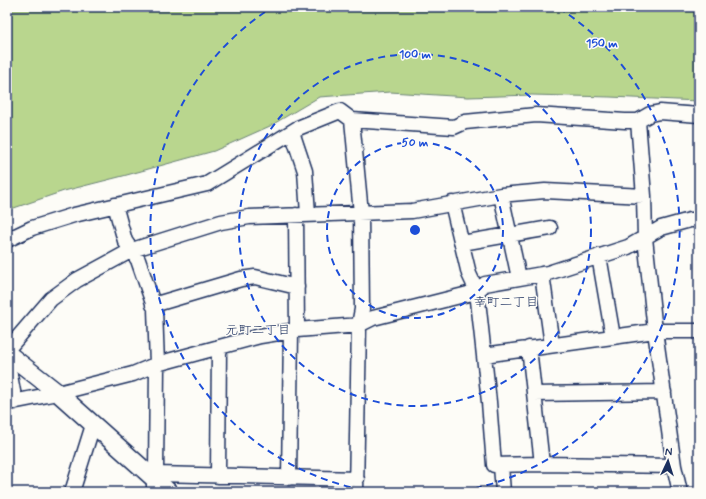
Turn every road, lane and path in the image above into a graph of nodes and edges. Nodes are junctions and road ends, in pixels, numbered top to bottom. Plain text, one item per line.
1 (699, 115) edge
2 (352, 120) junction
3 (638, 121) junction
4 (292, 132) junction
5 (501, 195) junction
6 (644, 196) junction
7 (452, 203) junction
8 (115, 205) junction
9 (361, 213) junction
10 (302, 214) junction
11 (699, 220) edge
12 (550, 228) dead end
13 (510, 235) junction
14 (645, 238) junction
15 (7, 240) edge
16 (462, 244) junction
17 (132, 250) junction
18 (599, 256) junction
19 (542, 274) junction
20 (519, 278) junction
21 (297, 287) junction
22 (477, 291) junction
23 (153, 305) junction
24 (359, 325) junction
25 (294, 331) junction
26 (655, 331) junction
27 (699, 331) edge
28 (612, 337) junction
29 (552, 345) junction
30 (219, 347) junction
31 (529, 348) junction
32 (7, 351) edge
33 (484, 355) junction
34 (7, 359) edge
35 (157, 364) junction
36 (664, 392) junction
37 (58, 393) junction
38 (534, 394) junction
39 (11, 402) edge
40 (93, 425) junction
41 (542, 464) junction
42 (501, 466) junction
43 (674, 466) junction
44 (218, 476) junction
45 (289, 478) junction
46 (155, 482) edge
47 (356, 486) edge
48 (72, 492) edge
49 (169, 492) edge
50 (503, 492) edge
51 (680, 492) edge

1 - 3 street
2 - 3 street
2 - 4 street
2 - 9 street
3 - 6 street
4 - 8 street
4 - 10 street
5 - 6 street
5 - 7 street
5 - 13 street
6 - 14 street
7 - 9 street
7 - 16 street
8 - 15 street
8 - 17 street
9 - 10 street
9 - 24 street
10 - 17 street
10 - 21 street
11 - 14 street
12 - 13 street
13 - 16 street
13 - 20 street
14 - 18 street
14 - 26 street
16 - 22 street
17 - 23 street
17 - 32 street
18 - 19 street
18 - 28 street
19 - 20 street
19 - 29 street
20 - 22 street
21 - 23 street
21 - 25 street
22 - 24 street
22 - 33 street
23 - 35 street
24 - 25 street
24 - 47 street
25 - 30 street
25 - 45 street
26 - 27 street
26 - 28 street
26 - 36 street
28 - 29 street
29 - 31 street
30 - 35 street
30 - 44 street
31 - 33 street
31 - 38 street
32 - 37 street
33 - 42 street
34 - 39 street
35 - 37 street
35 - 46 street
36 - 38 street
36 - 43 street
37 - 39 street
37 - 40 street
38 - 41 street
40 - 46 street
40 - 48 street
41 - 42 street
41 - 43 street
42 - 50 street
43 - 51 street
44 - 45 street
44 - 46 street
45 - 47 street
46 - 49 street

